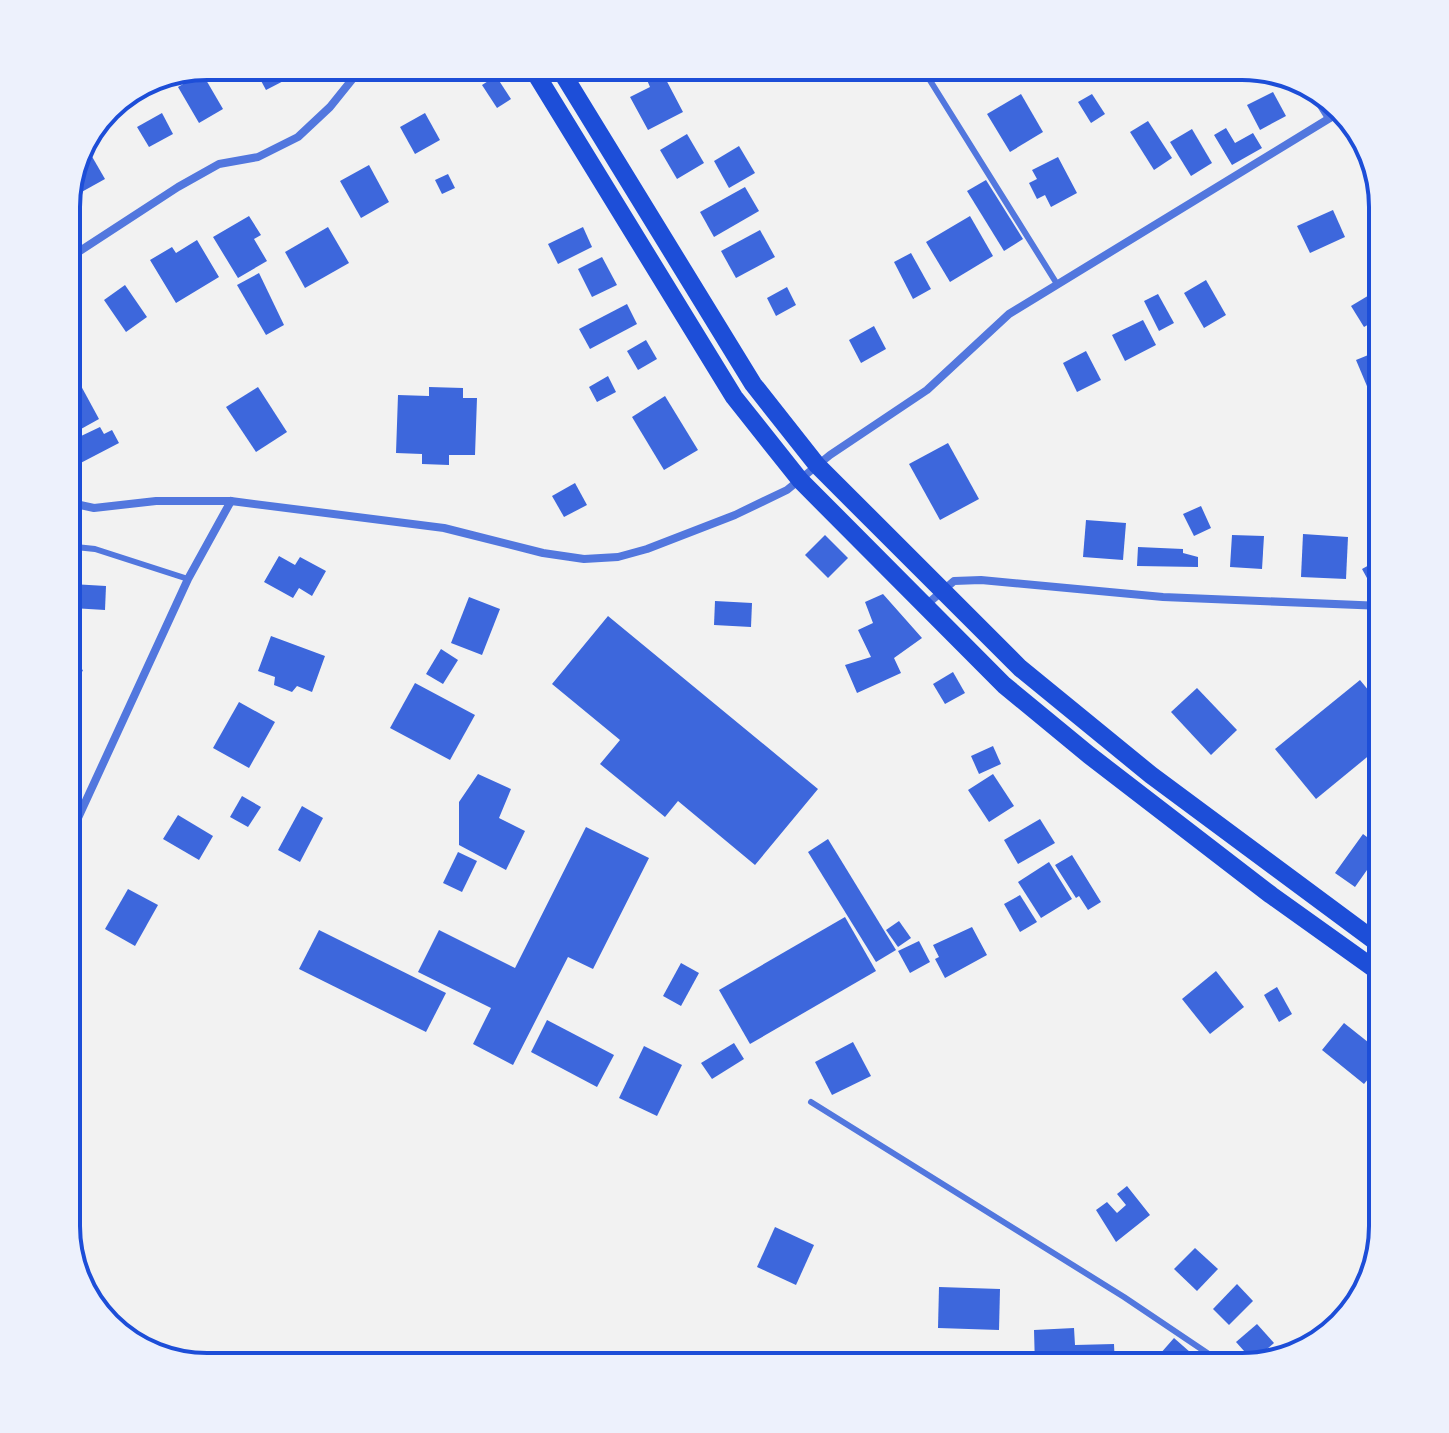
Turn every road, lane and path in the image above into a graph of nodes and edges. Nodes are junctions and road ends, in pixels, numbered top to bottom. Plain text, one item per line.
1 (352, 80) edge
2 (540, 80) edge
3 (567, 80) edge
4 (927, 80) edge
5 (1325, 112) edge
6 (1329, 118) joint
7 (80, 251) edge
8 (1057, 284) junction
9 (817, 465) junction
10 (800, 480) junction
11 (231, 501) junction
12 (80, 505) edge
13 (80, 547) edge
14 (188, 579) junction
15 (940, 590) junction
16 (1369, 605) edge
17 (924, 607) junction
18 (80, 814) edge
19 (1285, 877) junction
20 (1271, 895) junction
21 (1369, 937) edge
22 (1369, 965) edge
23 (811, 1102) dead end
24 (1207, 1353) edge

1 - 7 street
2 - 10 main road
3 - 9 main road
4 - 8 lane
5 - 6 street
6 - 8 street
8 - 9 street
9 - 10 street
9 - 15 main road
10 - 11 street
10 - 17 main road
11 - 12 street
11 - 14 street
13 - 14 lane
14 - 18 street
15 - 16 street
15 - 17 street
15 - 19 main road
17 - 20 main road
19 - 20 lane
19 - 21 main road
20 - 22 main road
23 - 24 lane

